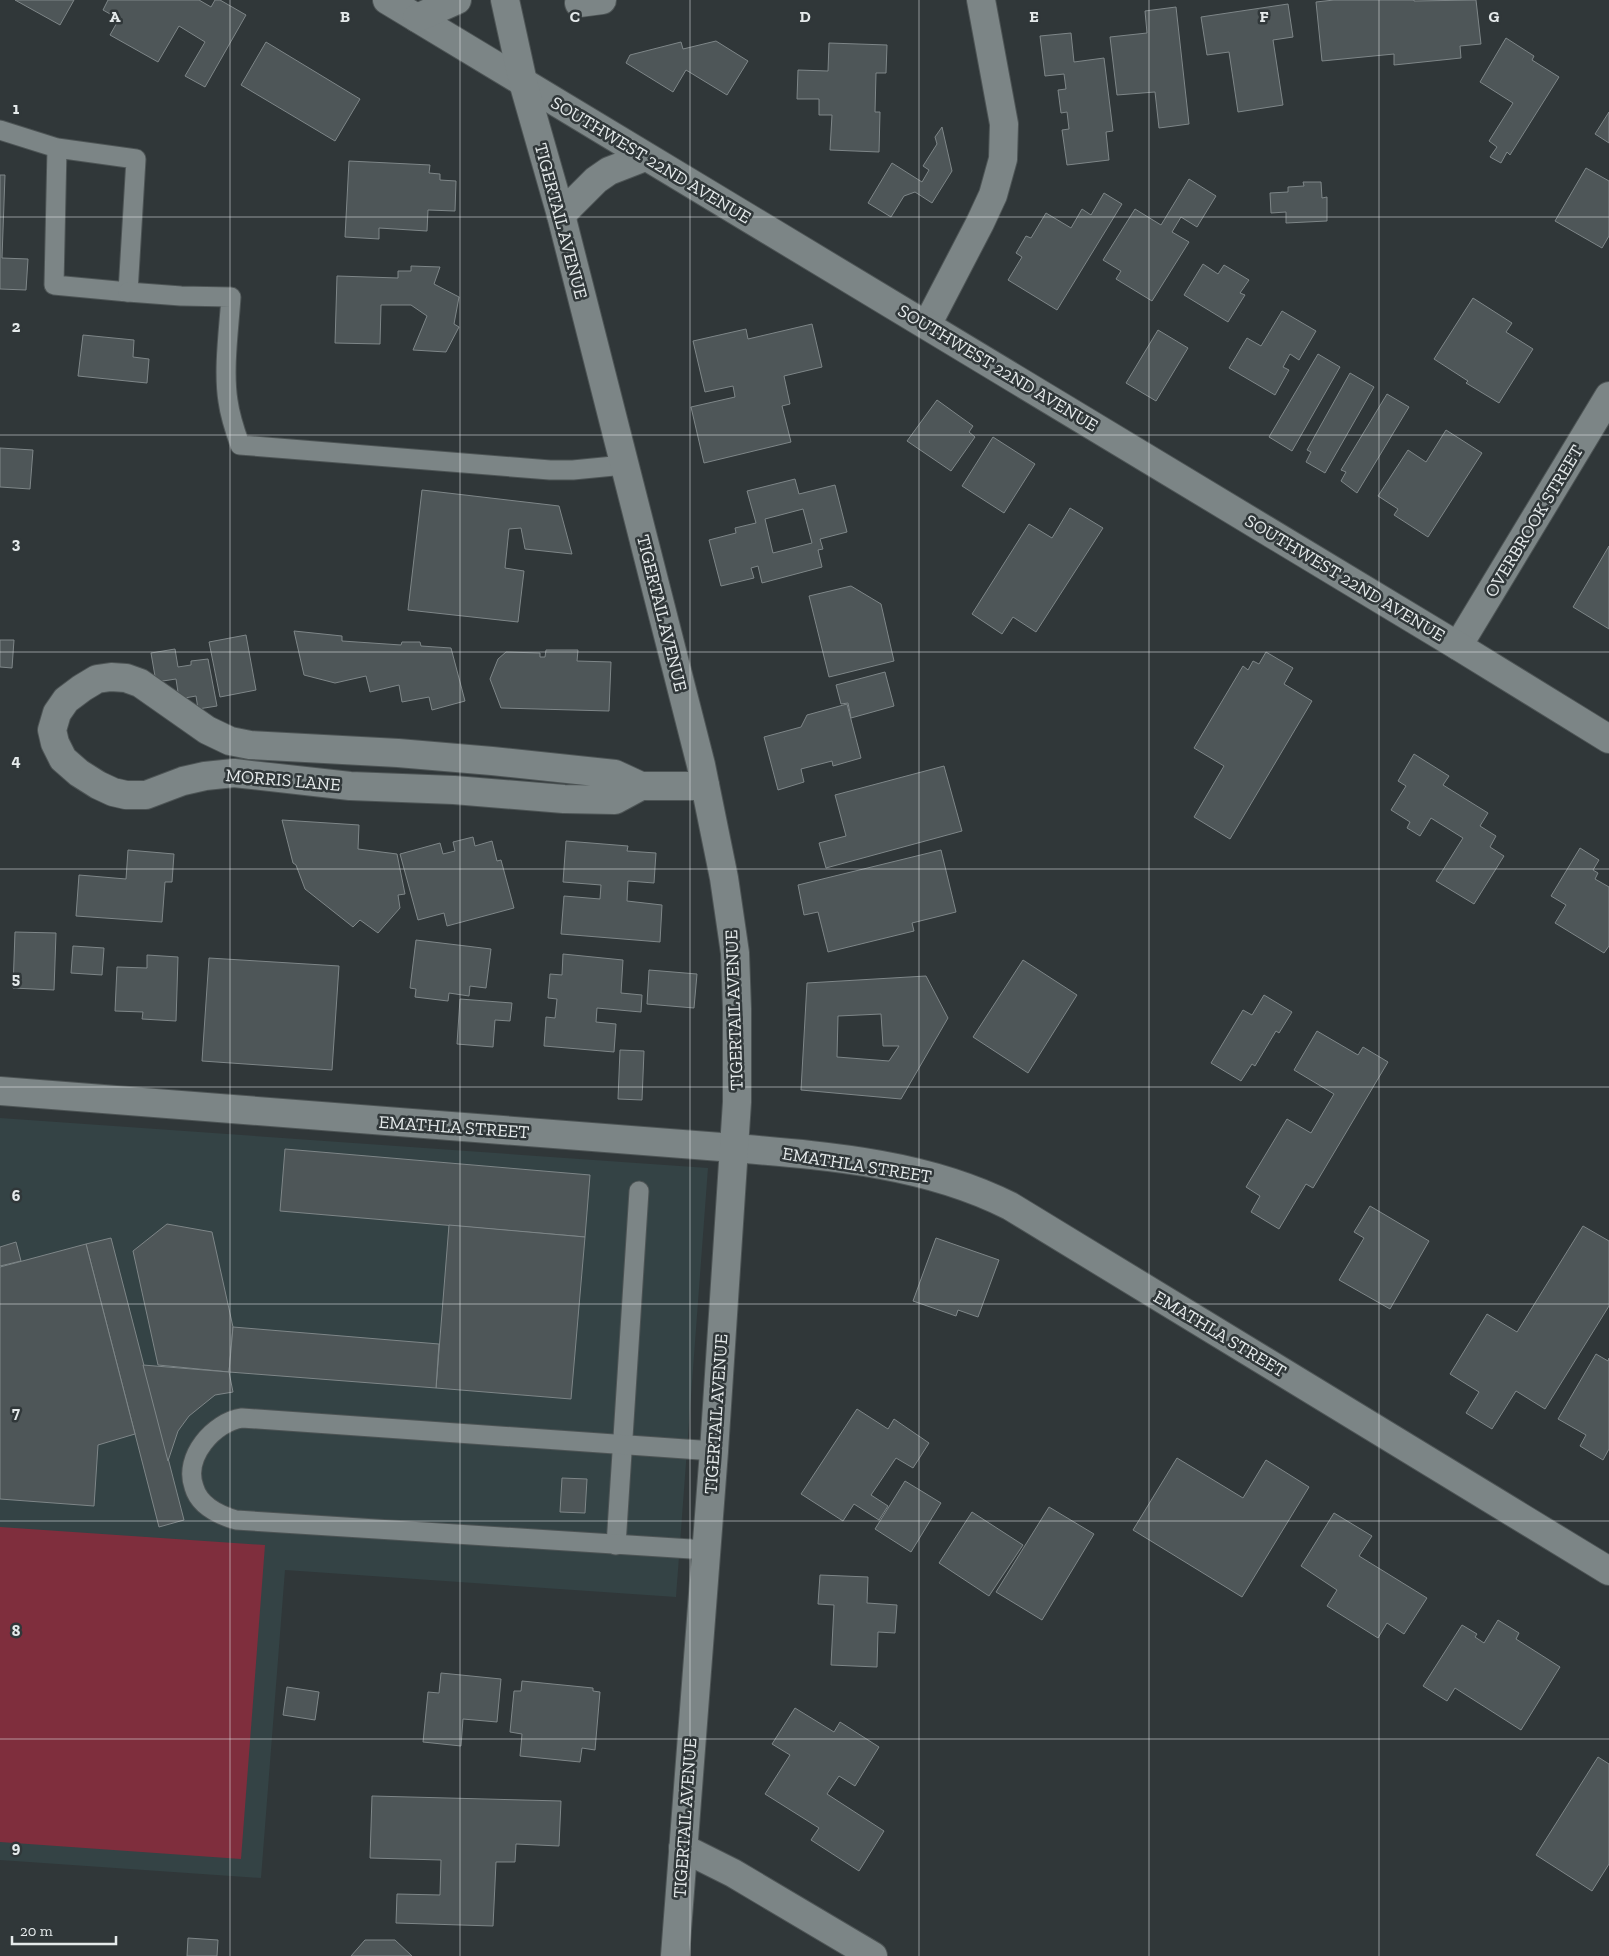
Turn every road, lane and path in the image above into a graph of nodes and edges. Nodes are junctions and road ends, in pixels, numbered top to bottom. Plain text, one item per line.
1 (387, 0) edge
2 (457, 0) edge
3 (505, 0) edge
4 (982, 0) edge
5 (417, 18) junction
6 (523, 82) junction
7 (0, 130) edge
8 (57, 148) junction
9 (645, 157) junction
10 (561, 215) junction
11 (128, 292) junction
12 (927, 325) junction
13 (1609, 396) edge
14 (624, 465) junction
15 (1458, 646) junction
16 (1609, 739) edge
17 (641, 786) junction
18 (705, 786) junction
19 (0, 1091) edge
20 (734, 1148) junction
21 (639, 1191) dead end
22 (622, 1445) junction
23 (714, 1451) junction
24 (616, 1545) junction
25 (707, 1550) junction
26 (1609, 1571) edge
27 (683, 1848) junction
28 (675, 1956) edge
29 (872, 1956) edge

1 - 5 street, SOUTHWEST 22ND AVENUE
2 - 5 street
3 - 6 street, TIGERTAIL AVENUE
4 - 12 street
5 - 6 street, SOUTHWEST 22ND AVENUE
6 - 9 street, SOUTHWEST 22ND AVENUE
6 - 10 street, TIGERTAIL AVENUE
7 - 8 lane
8 - 11 lane
8 - 11 lane
9 - 10 street
9 - 12 street, SOUTHWEST 22ND AVENUE
10 - 14 street, TIGERTAIL AVENUE
11 - 14 lane
12 - 15 street, SOUTHWEST 22ND AVENUE
13 - 15 street, OVERBROOK STREET
14 - 18 street, TIGERTAIL AVENUE
15 - 16 street, SOUTHWEST 22ND AVENUE
17 - 17 street, MORRIS LANE
17 - 18 street, MORRIS LANE
18 - 20 street, TIGERTAIL AVENUE
19 - 20 street, EMATHLA STREET
20 - 23 street, TIGERTAIL AVENUE
20 - 26 street, EMATHLA STREET
21 - 22 lane
22 - 23 lane
22 - 24 lane
22 - 24 lane
23 - 25 street, TIGERTAIL AVENUE
24 - 25 lane
25 - 27 street, TIGERTAIL AVENUE
27 - 28 street, TIGERTAIL AVENUE
27 - 29 street

